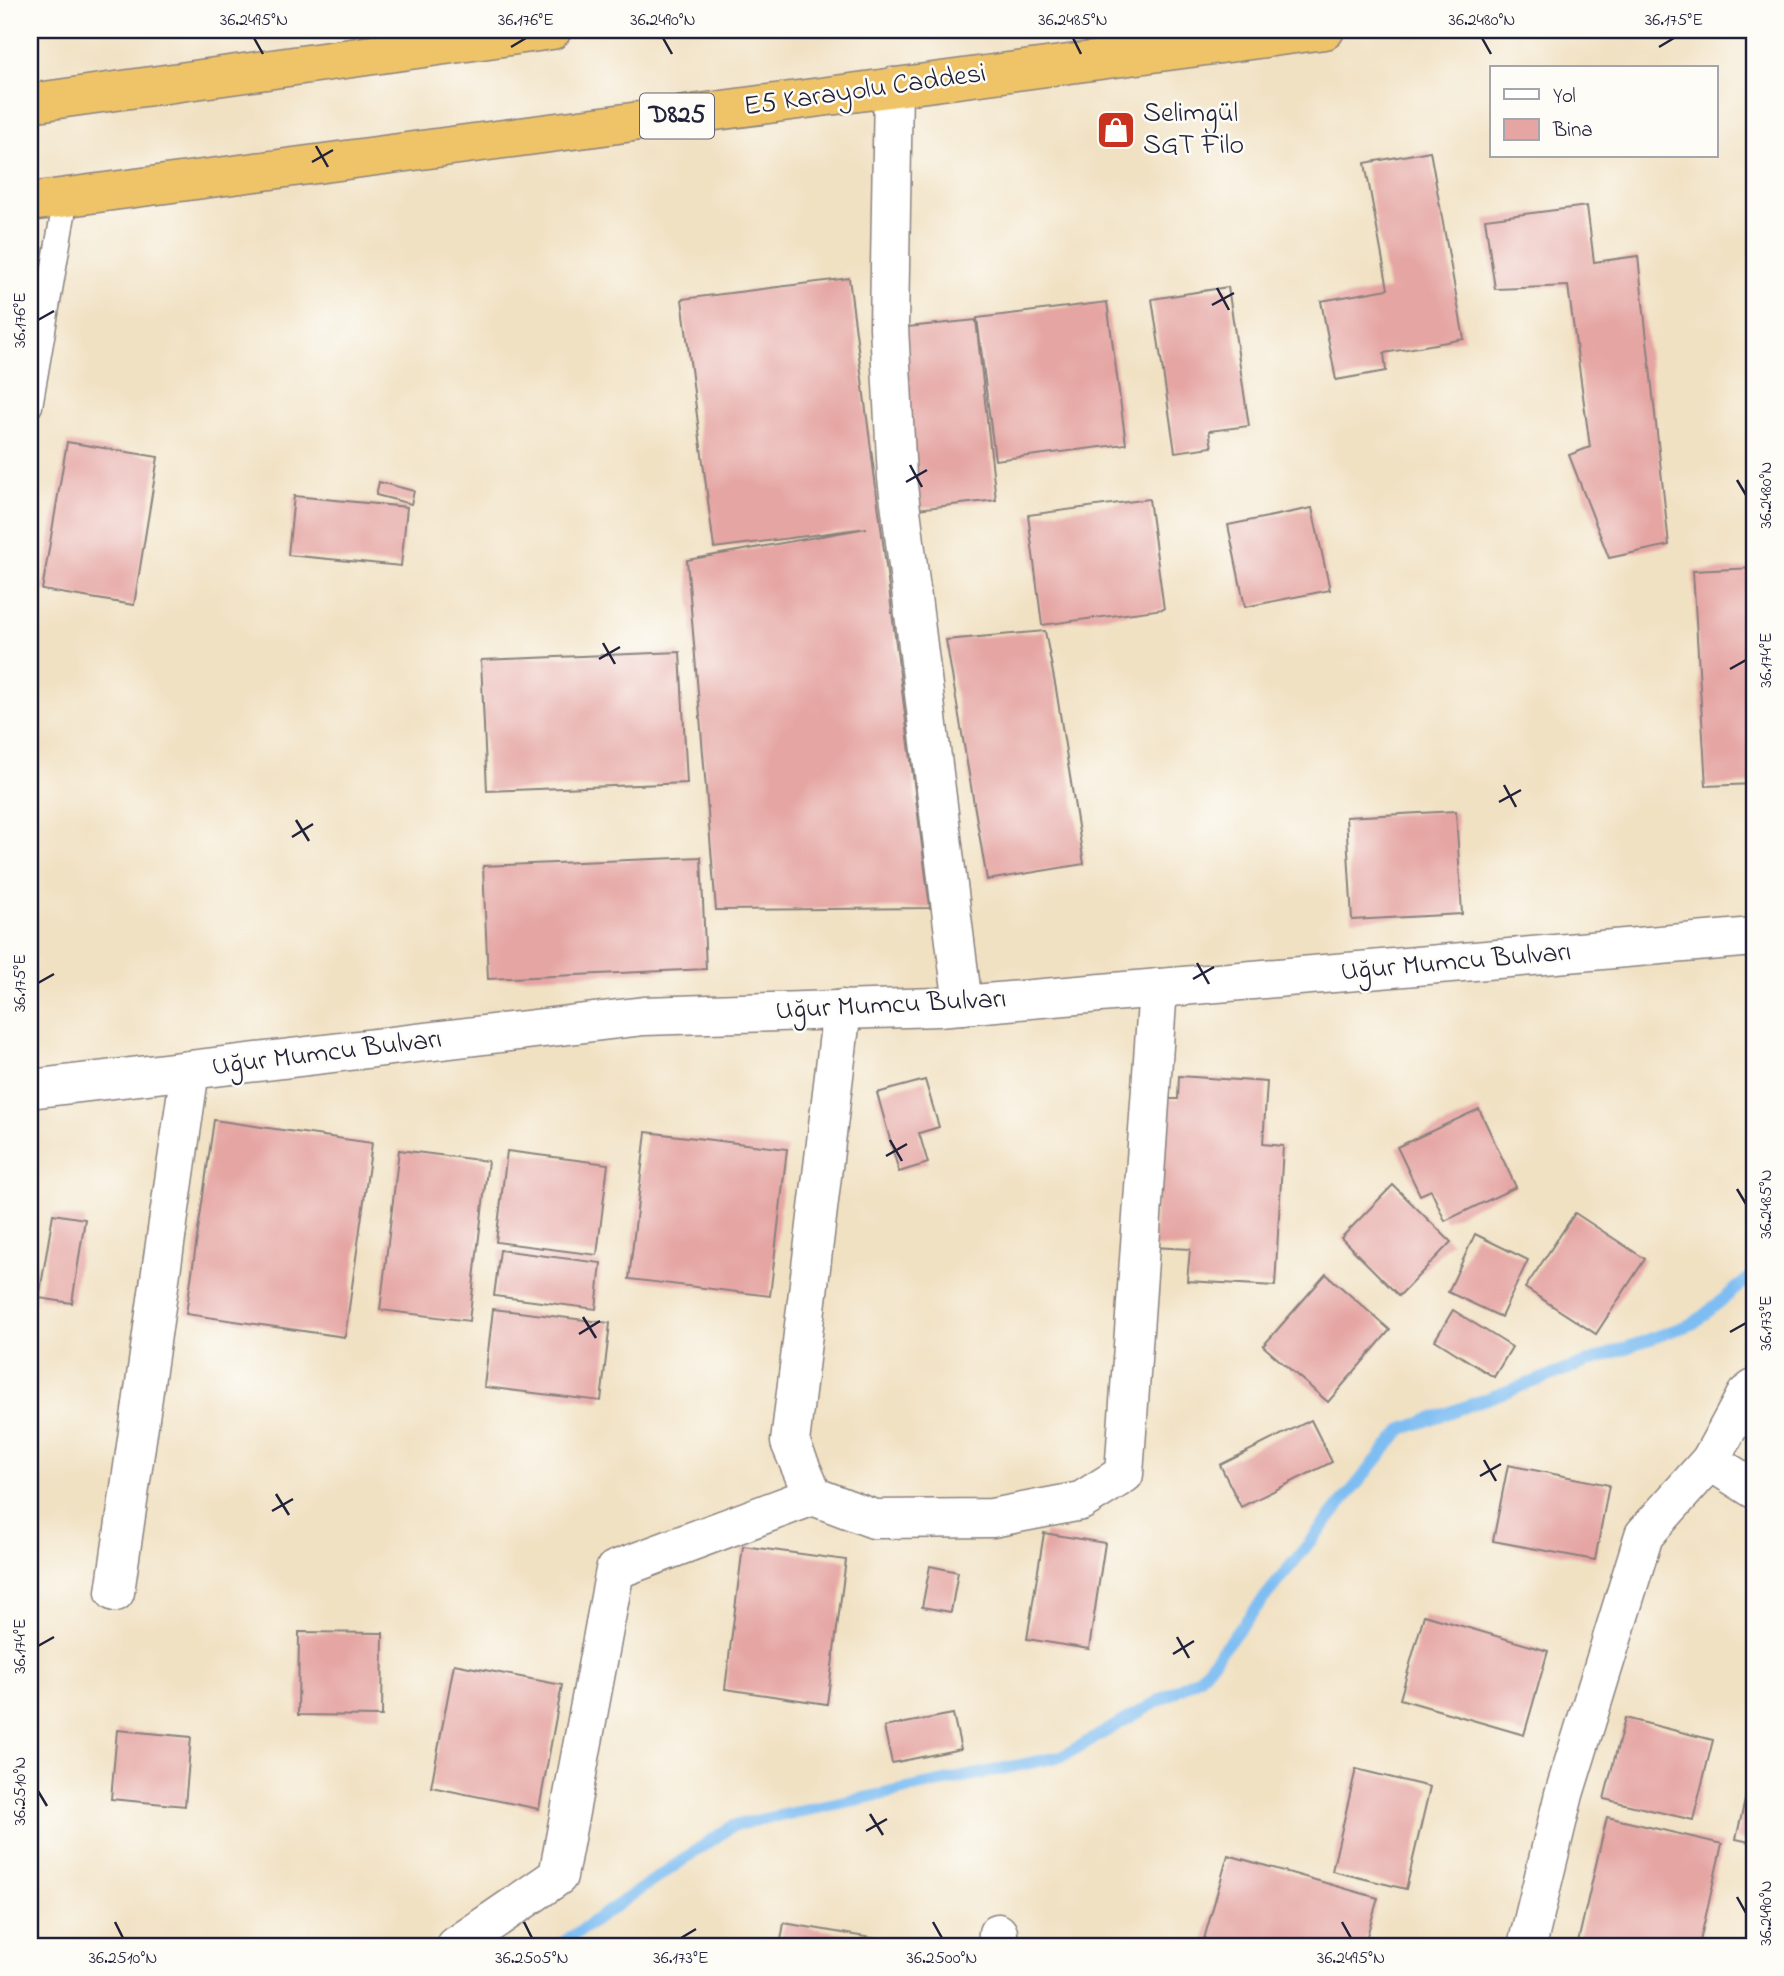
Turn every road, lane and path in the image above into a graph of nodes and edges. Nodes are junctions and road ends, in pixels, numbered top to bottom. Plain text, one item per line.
1 (552, 30) edge
2 (1325, 30) edge
3 (449, 38) edge
4 (893, 87) junction
5 (30, 103) edge
6 (48, 199) edge
7 (30, 406) edge
8 (1754, 937) edge
9 (1158, 988) junction
10 (963, 1005) junction
11 (842, 1009) junction
12 (190, 1070) junction
13 (30, 1089) edge
14 (1754, 1389) edge
15 (1710, 1461) junction
16 (1754, 1489) edge
17 (813, 1496) junction
18 (115, 1592) dead end
19 (456, 1946) edge
20 (1527, 1946) edge

1 - 3 highway
2 - 4 highway, E5 Karayolu Caddesi / D825
3 - 5 highway
4 - 6 highway, E5 Karayolu Caddesi / D825
4 - 10 street
6 - 7 lane
8 - 9 street, Uğur Mumcu Bulvarı
9 - 10 street, Uğur Mumcu Bulvarı
9 - 17 street
10 - 11 street, Uğur Mumcu Bulvarı
11 - 12 street, Uğur Mumcu Bulvarı
11 - 17 street
12 - 13 street, Uğur Mumcu Bulvarı
12 - 18 street
14 - 15 street
15 - 16 street
15 - 20 street
17 - 19 street

